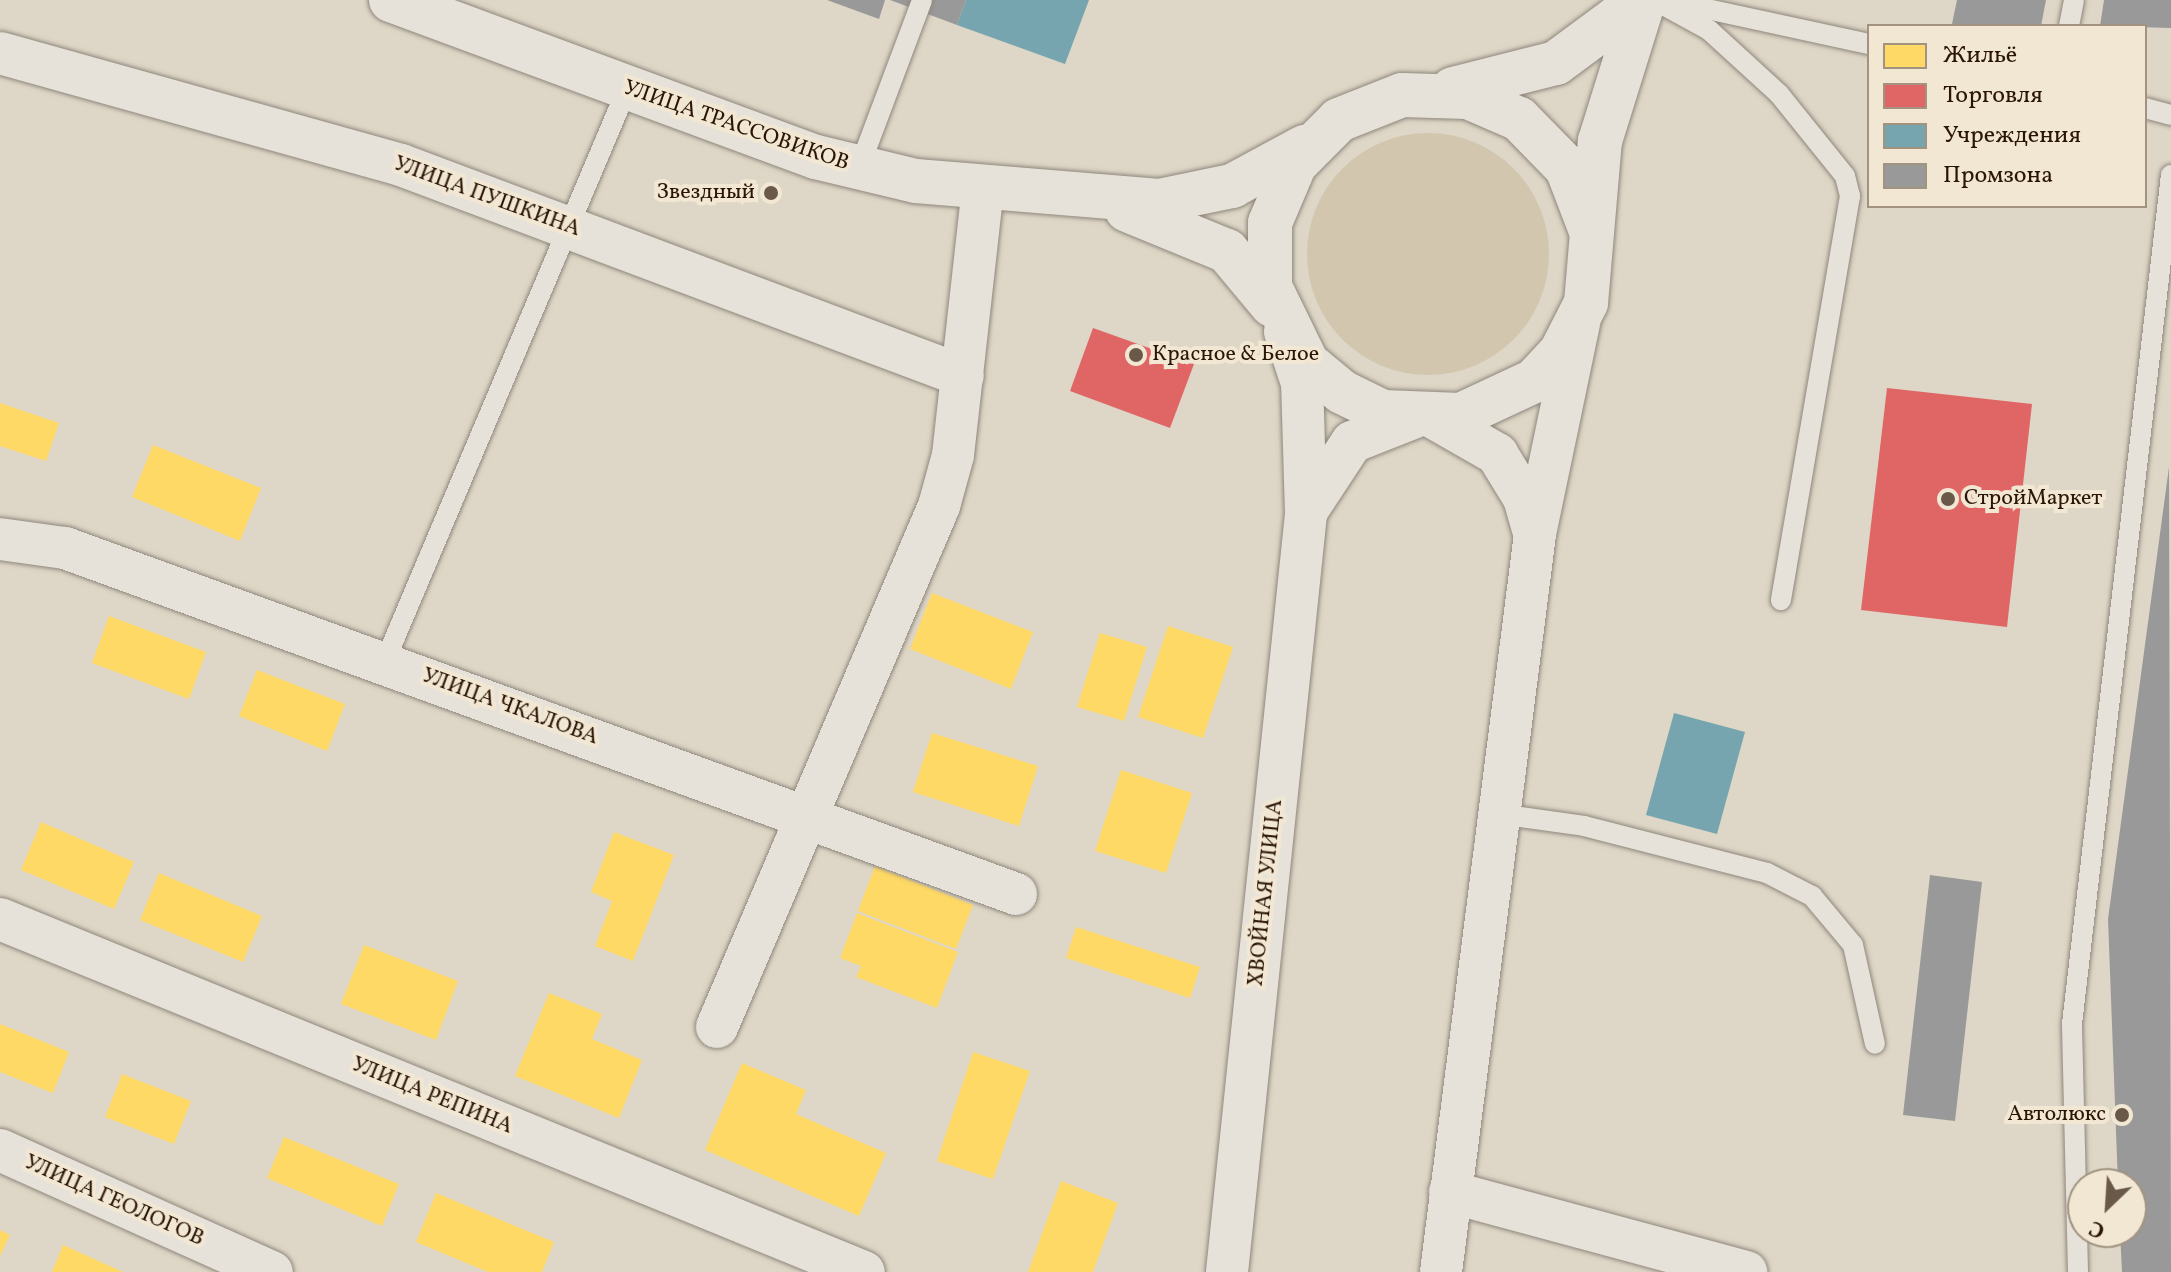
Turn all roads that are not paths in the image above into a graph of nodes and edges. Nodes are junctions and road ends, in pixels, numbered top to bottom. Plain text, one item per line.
1 (391, 0) edge
2 (922, 0) edge
3 (1642, 0) edge
4 (1654, 0) edge
5 (1666, 0) edge
6 (2074, 0) edge
7 (2069, 24) edge
8 (1867, 44) edge
9 (0, 53) edge
10 (627, 89) junction
11 (1414, 93) junction
12 (2147, 109) edge
13 (2171, 115) edge
14 (1320, 135) junction
15 (859, 168) junction
16 (2171, 175) edge
17 (983, 189) junction
18 (1094, 201) junction
19 (572, 227) junction
20 (1591, 231) junction
21 (1581, 316) junction
22 (1280, 318) junction
23 (963, 376) junction
24 (1424, 418) junction
25 (1306, 514) junction
26 (1535, 534) junction
27 (0, 539) edge
28 (1781, 600) dead end
29 (385, 661) junction
30 (1499, 814) junction
31 (802, 815) junction
32 (1016, 894) dead end
33 (0, 919) edge
34 (717, 1027) dead end
35 (1875, 1044) dead end
36 (0, 1150) edge
37 (1450, 1192) junction
38 (272, 1272) edge
39 (864, 1272) edge
40 (1227, 1272) edge
41 (1441, 1272) edge
42 (1746, 1272) edge
43 (2078, 1272) edge

1 - 10 main road, УЛИЦА ТРАССОВИКОВ
2 - 15 lane
3 - 11 main road
3 - 20 main road
4 - 28 lane
5 - 8 lane
6 - 7 lane
9 - 19 street, УЛИЦА ПУШКИНА
10 - 15 main road, УЛИЦА ТРАССОВИКОВ
10 - 19 lane
11 - 14 main road
11 - 20 main road
12 - 13 lane
14 - 18 main road
14 - 22 main road
15 - 17 main road, УЛИЦА ТРАССОВИКОВ
16 - 43 lane
17 - 18 main road, УЛИЦА ТРАССОВИКОВ
17 - 23 street
18 - 22 main road
19 - 23 street, УЛИЦА ПУШКИНА
19 - 29 lane
20 - 21 main road
21 - 24 main road
21 - 26 street
22 - 24 main road
22 - 25 street
23 - 31 street
24 - 25 street
24 - 26 street
25 - 40 street, ХВОЙНАЯ УЛИЦА
26 - 30 street
27 - 29 street, УЛИЦА ЧКАЛОВА
29 - 31 street, УЛИЦА ЧКАЛОВА
30 - 35 lane
30 - 37 street
31 - 32 street, УЛИЦА ЧКАЛОВА
31 - 34 street
33 - 39 street, УЛИЦА РЕПИНА
36 - 38 street, УЛИЦА ГЕОЛОГОВ
37 - 41 street
37 - 42 street

